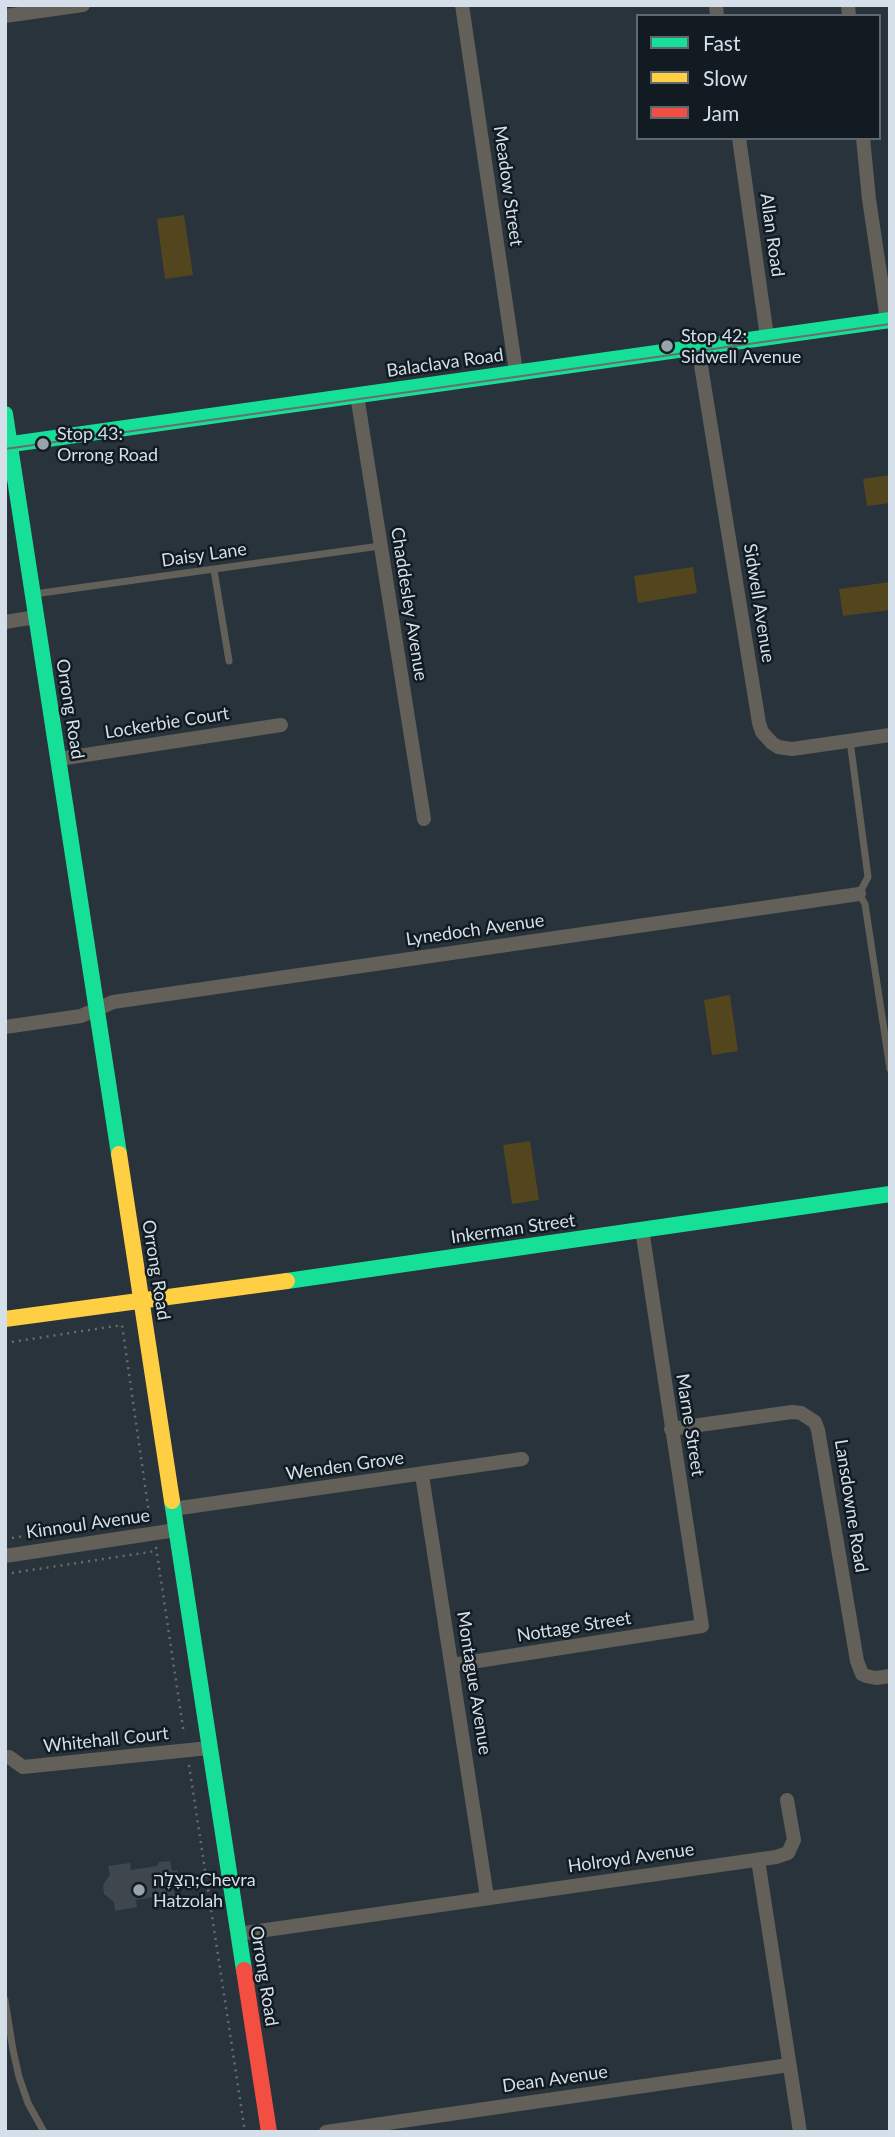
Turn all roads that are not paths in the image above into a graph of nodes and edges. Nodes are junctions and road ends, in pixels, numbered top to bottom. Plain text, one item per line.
1 (83, 5) edge
2 (462, 5) edge
3 (5, 16) edge
4 (739, 140) edge
5 (863, 140) edge
6 (888, 320) edge
7 (767, 337) junction
8 (698, 347) junction
9 (516, 372) junction
10 (357, 395) junction
11 (5, 414) edge
12 (8, 444) edge
13 (380, 546) junction
14 (215, 570) junction
15 (33, 594) junction
16 (36, 617) junction
17 (5, 622) edge
18 (229, 661) dead end
19 (281, 725) dead end
20 (890, 735) edge
21 (850, 741) junction
22 (59, 759) junction
23 (424, 819) dead end
24 (859, 894) junction
25 (97, 1009) junction
26 (5, 1027) edge
27 (890, 1069) edge
28 (890, 1194) edge
29 (642, 1229) junction
30 (142, 1301) junction
31 (5, 1319) edge
32 (671, 1429) junction
33 (522, 1459) dead end
34 (422, 1475) junction
35 (173, 1509) junction
36 (176, 1530) junction
37 (5, 1556) edge
38 (702, 1626) joint
39 (452, 1665) junction
40 (890, 1676) edge
41 (209, 1748) junction
42 (9, 1757) dead end
43 (787, 1800) dead end
44 (758, 1860) junction
45 (487, 1898) junction
46 (238, 1934) junction
47 (5, 2000) edge
48 (789, 2065) junction
49 (44, 2132) edge
50 (269, 2132) edge
51 (326, 2132) edge
52 (800, 2132) edge

1 - 3 street
2 - 9 street, Meadow Street
4 - 7 street, Allan Road
5 - 6 street
6 - 7 street, Balaclava Road
7 - 8 street, Balaclava Road
8 - 9 street, Balaclava Road
8 - 21 street, Sidwell Avenue
9 - 10 street, Balaclava Road
10 - 12 street, Balaclava Road
10 - 13 street, Chaddesley Avenue
11 - 12 street, Orrong Road
12 - 15 street, Orrong Road
13 - 14 lane, Daisy Lane
13 - 23 street, Chaddesley Avenue
14 - 15 lane, Daisy Lane
14 - 18 lane
15 - 16 street, Orrong Road
16 - 17 street
16 - 22 street, Orrong Road
19 - 22 street, Lockerbie Court
20 - 21 street, Sidwell Avenue
21 - 24 lane
22 - 25 street, Orrong Road
24 - 25 street, Lynedoch Avenue
24 - 27 lane
25 - 26 street, Lynedoch Avenue
25 - 30 street, Orrong Road
28 - 29 street, Inkerman Street
29 - 30 street, Inkerman Street
29 - 32 street, Marne Street
30 - 31 street, Inkerman Street
30 - 35 street, Orrong Road
32 - 38 street, Marne Street
32 - 40 street, Lansdowne Road
33 - 34 street, Wenden Grove
34 - 35 street, Wenden Grove
34 - 39 street, Montague Avenue
35 - 36 street, Orrong Road
36 - 37 street, Kinnoul Avenue
36 - 41 street, Orrong Road
38 - 39 street, Nottage Street
39 - 45 street, Montague Avenue
41 - 42 street, Whitehall Court
41 - 46 street, Orrong Road
43 - 44 street, Holroyd Avenue
44 - 45 street, Holroyd Avenue
44 - 48 street
45 - 46 street, Holroyd Avenue
46 - 50 street, Orrong Road
47 - 49 lane
48 - 51 street, Dean Avenue
48 - 52 street

